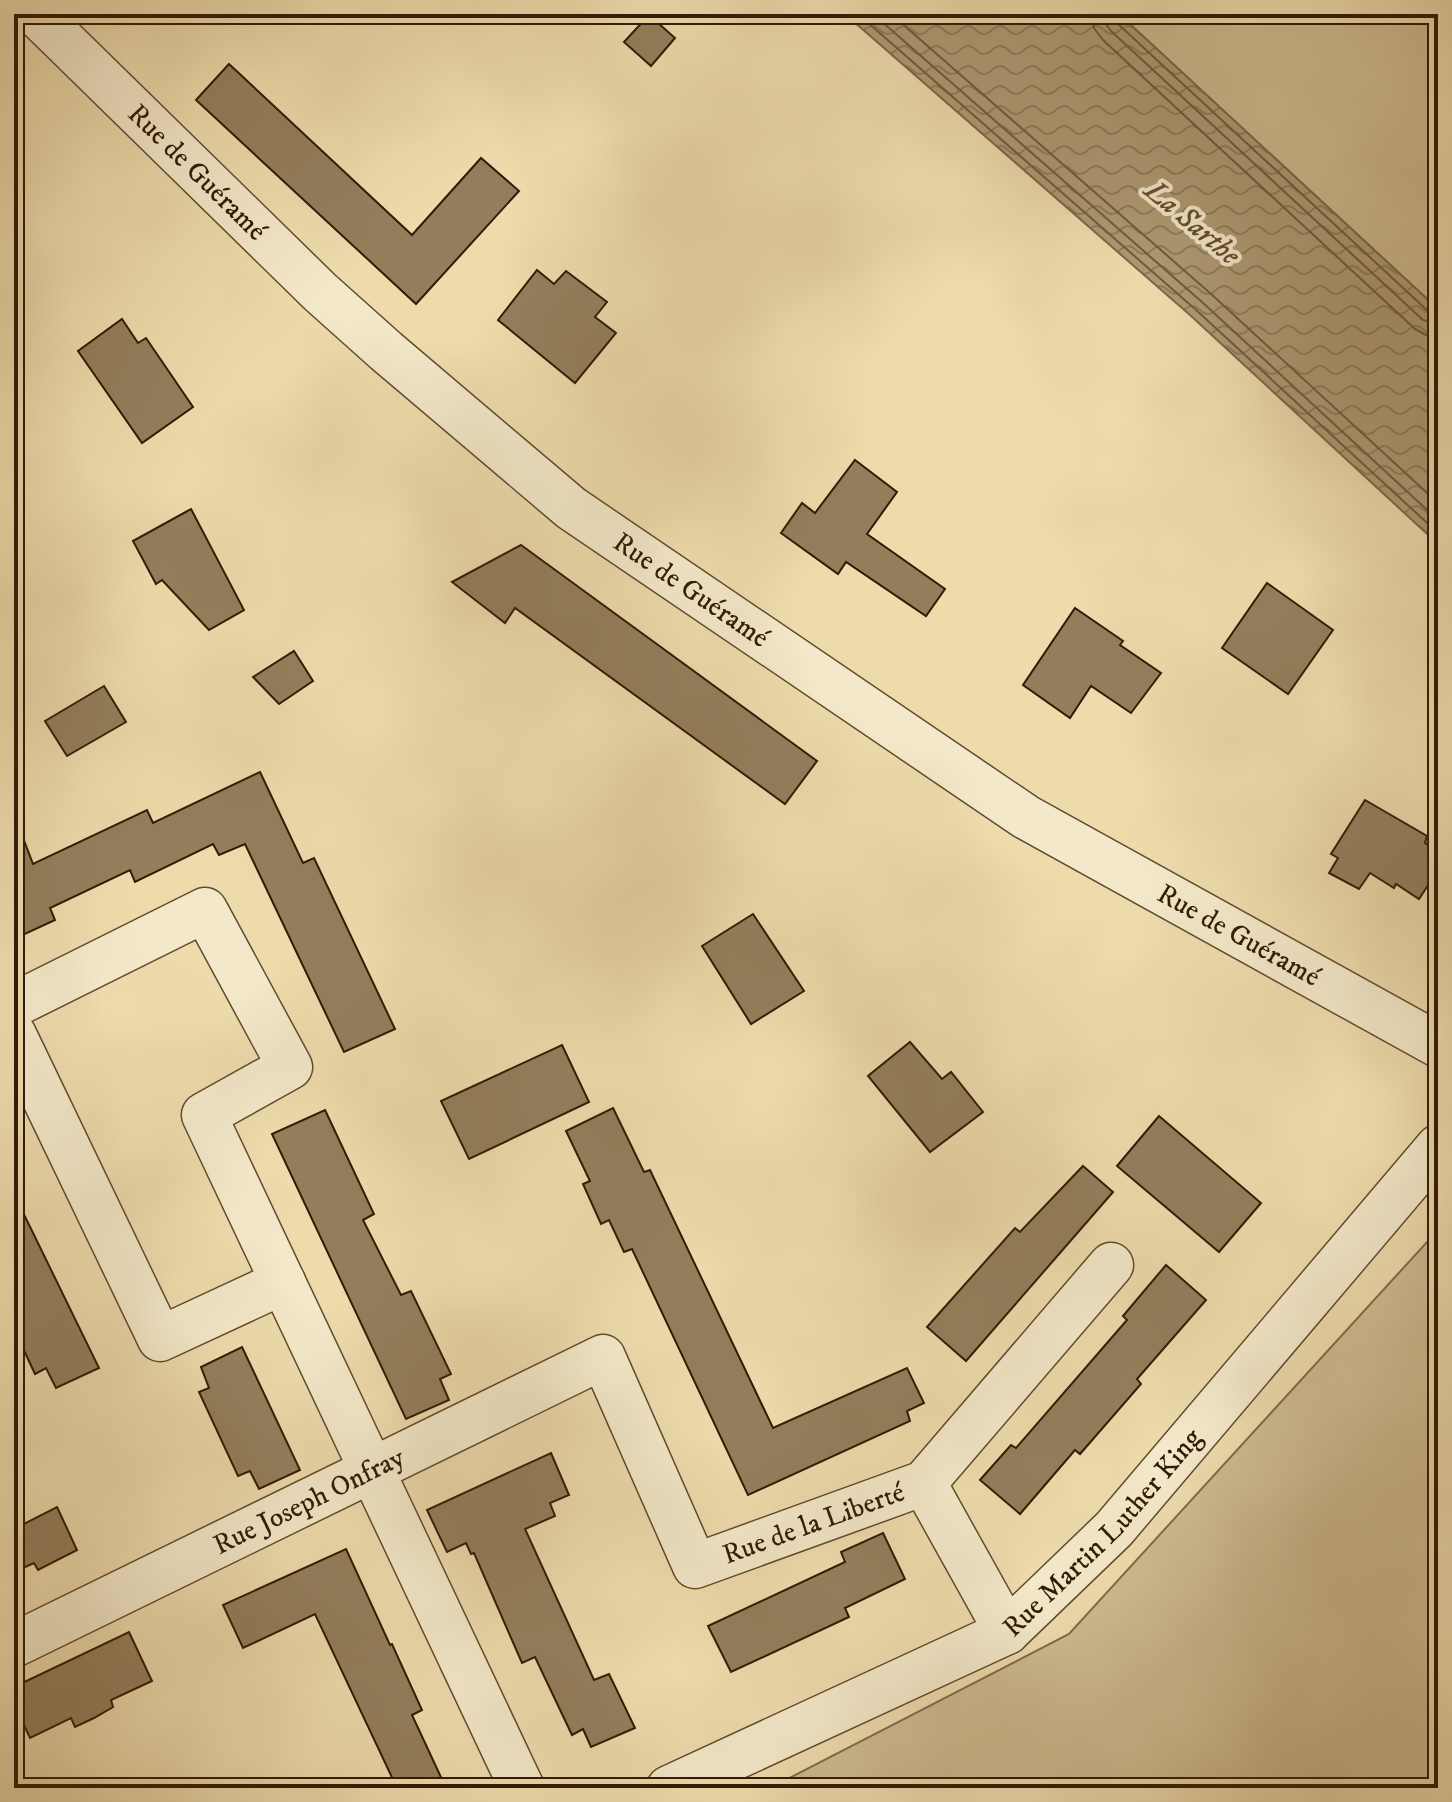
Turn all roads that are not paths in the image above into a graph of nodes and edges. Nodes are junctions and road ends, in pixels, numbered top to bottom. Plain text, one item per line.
1 (36, 14) edge
2 (14, 1005) edge
3 (14, 1035) edge
4 (1438, 1045) edge
5 (1438, 1147) edge
6 (1111, 1265) dead end
7 (283, 1282) junction
8 (603, 1357) joint
9 (372, 1470) junction
10 (924, 1483) junction
11 (1007, 1632) junction
12 (14, 1645) edge
13 (522, 1788) edge
14 (669, 1788) edge

1 - 4 street, Rue de Guéramé
2 - 7 street
3 - 7 street
5 - 11 street, Rue Martin Luther King
6 - 10 street, Rue de la Liberté
7 - 9 street
8 - 9 street, Rue Joseph Onfray
8 - 10 street, Rue de la Liberté
9 - 12 street, Rue Joseph Onfray
9 - 13 street
10 - 11 street
11 - 14 street, Rue Martin Luther King

